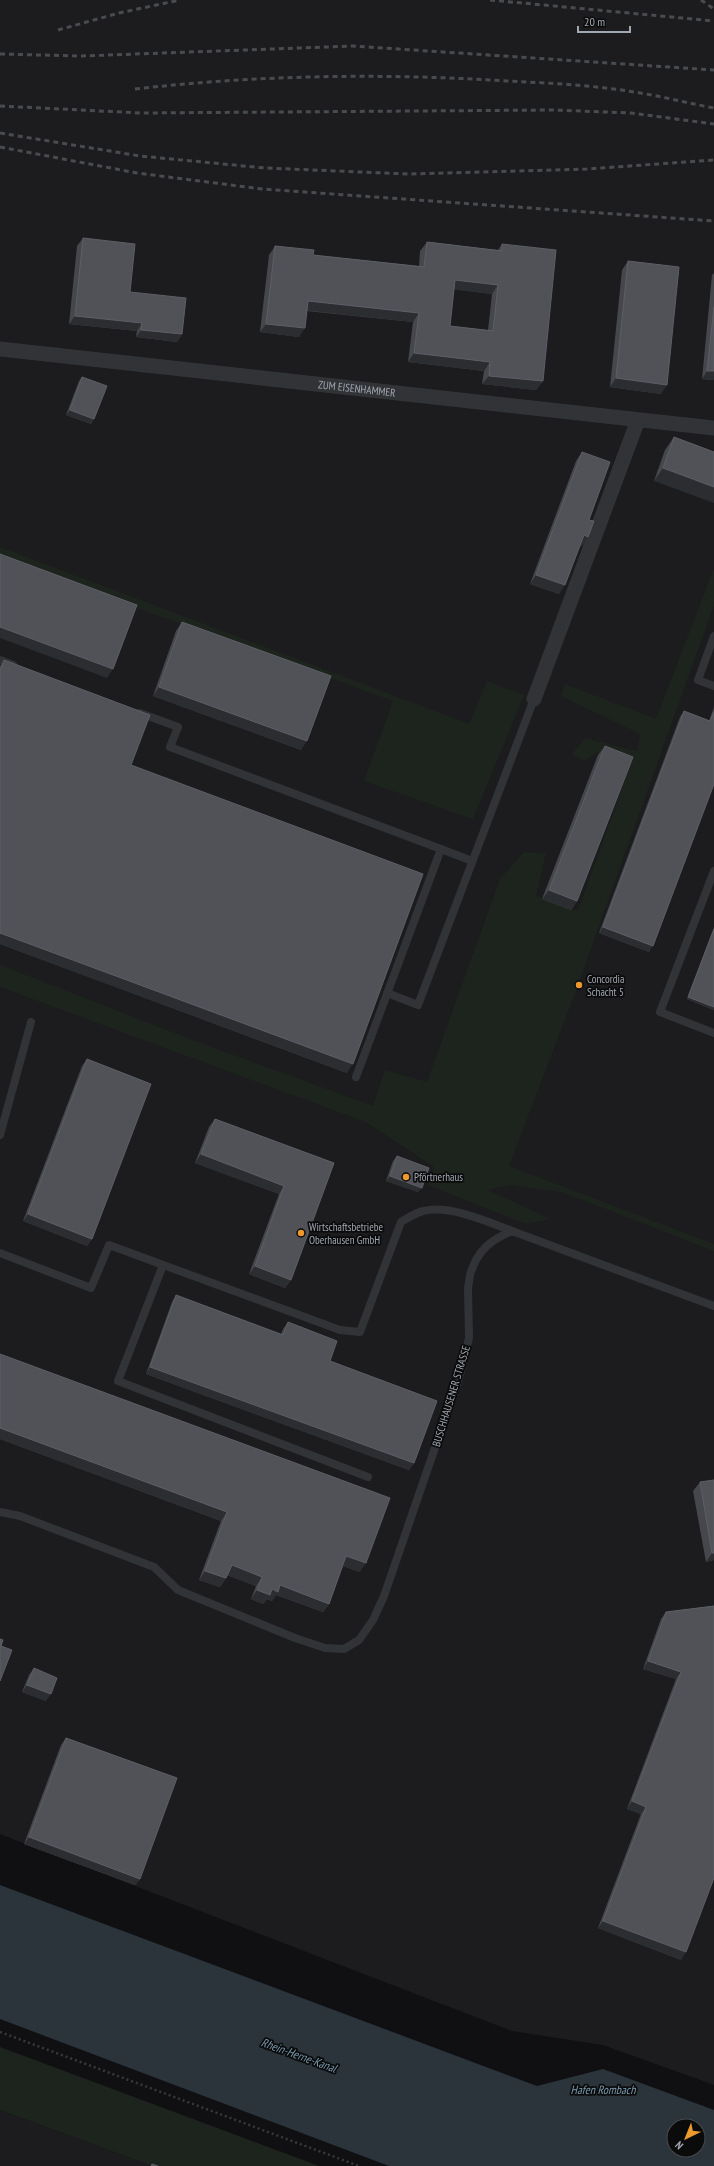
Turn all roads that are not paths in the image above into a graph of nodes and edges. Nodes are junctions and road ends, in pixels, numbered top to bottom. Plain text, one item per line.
1 (0, 349) edge
2 (638, 420) junction
3 (714, 428) edge
4 (714, 636) edge
5 (0, 660) edge
6 (22, 668) edge
7 (714, 686) edge
8 (534, 698) joint
9 (133, 710) edge
10 (441, 849) junction
11 (472, 861) junction
12 (714, 871) edge
13 (387, 993) junction
14 (31, 1022) dead end
15 (714, 1033) edge
16 (356, 1077) dead end
17 (0, 1135) edge
18 (512, 1231) junction
19 (0, 1253) edge
20 (163, 1265) junction
21 (714, 1306) edge
22 (368, 1477) dead end
23 (0, 1512) edge

1 - 2 street, ZUM EISENHAMMER
2 - 3 street, ZUM EISENHAMMER
2 - 8 street
4 - 7 lane
5 - 6 lane
8 - 11 lane
9 - 10 lane
10 - 11 lane
10 - 13 lane
11 - 13 lane
12 - 15 lane
13 - 16 lane
14 - 17 lane
18 - 20 lane
18 - 21 lane
18 - 23 lane, BUSCHHAUSENER STRASSE
19 - 20 lane
20 - 22 lane

